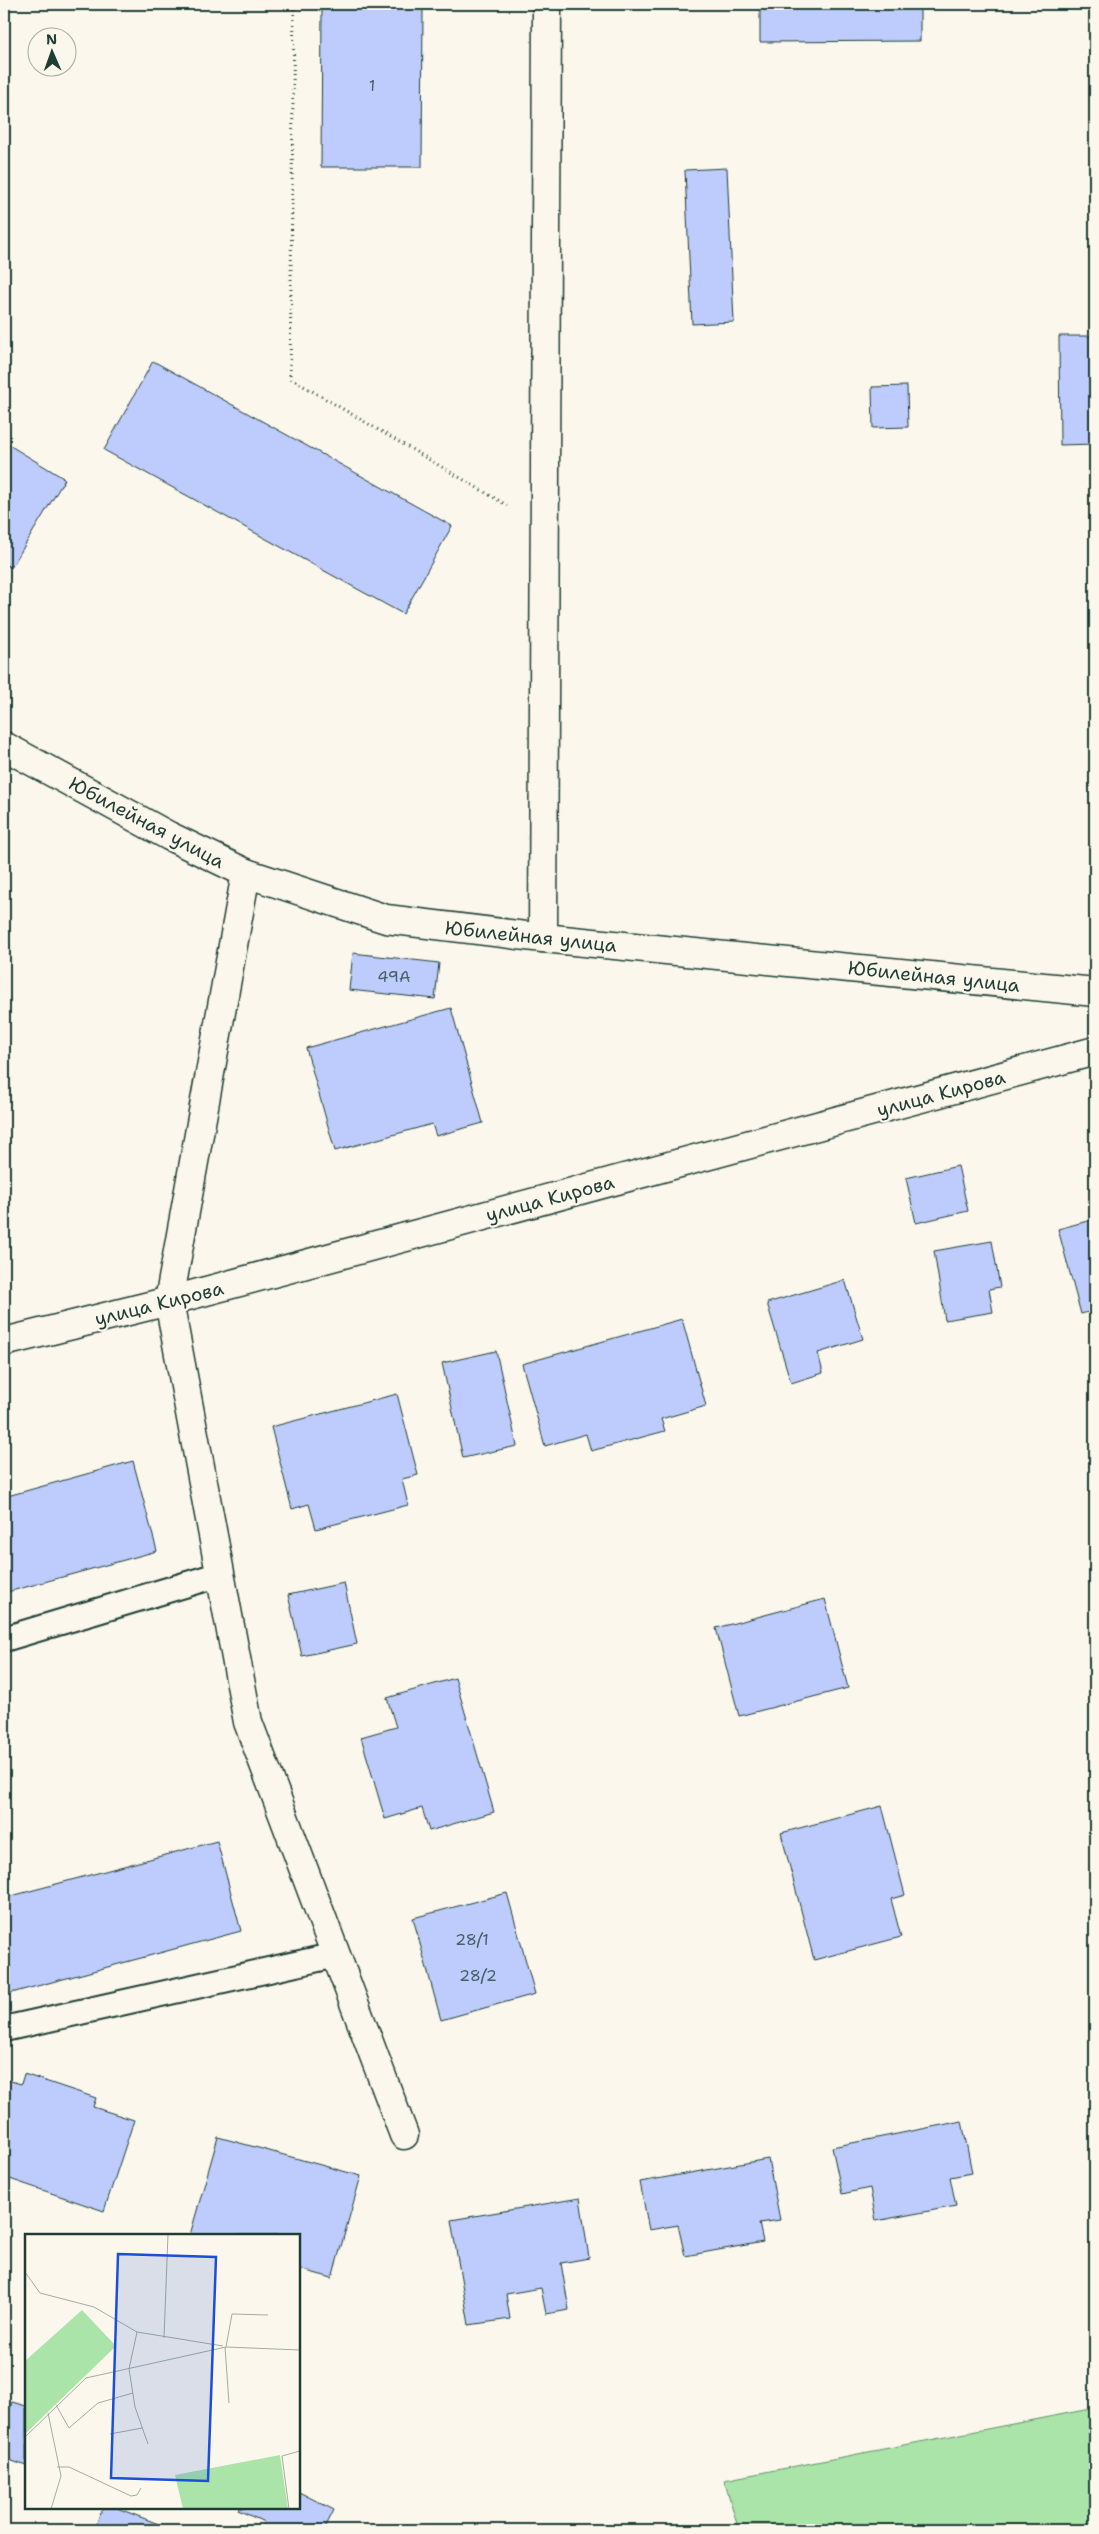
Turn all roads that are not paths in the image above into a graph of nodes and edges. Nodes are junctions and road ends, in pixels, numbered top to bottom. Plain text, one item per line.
1 (547, 4) edge
2 (4, 746) edge
3 (246, 873) junction
4 (543, 938) junction
5 (1095, 992) edge
6 (1095, 1051) edge
7 (169, 1301) junction
8 (4, 1342) edge
9 (220, 1574) junction
10 (4, 1639) edge
11 (336, 1956) junction
12 (4, 2029) edge
13 (404, 2135) dead end

1 - 4 street
2 - 3 street, Юбилейная улица
3 - 4 street, Юбилейная улица
3 - 7 street
4 - 5 street, Юбилейная улица
6 - 7 street, улица Кирова
7 - 8 street, улица Кирова
7 - 9 street
9 - 10 lane
9 - 11 street
11 - 12 lane
11 - 13 street

